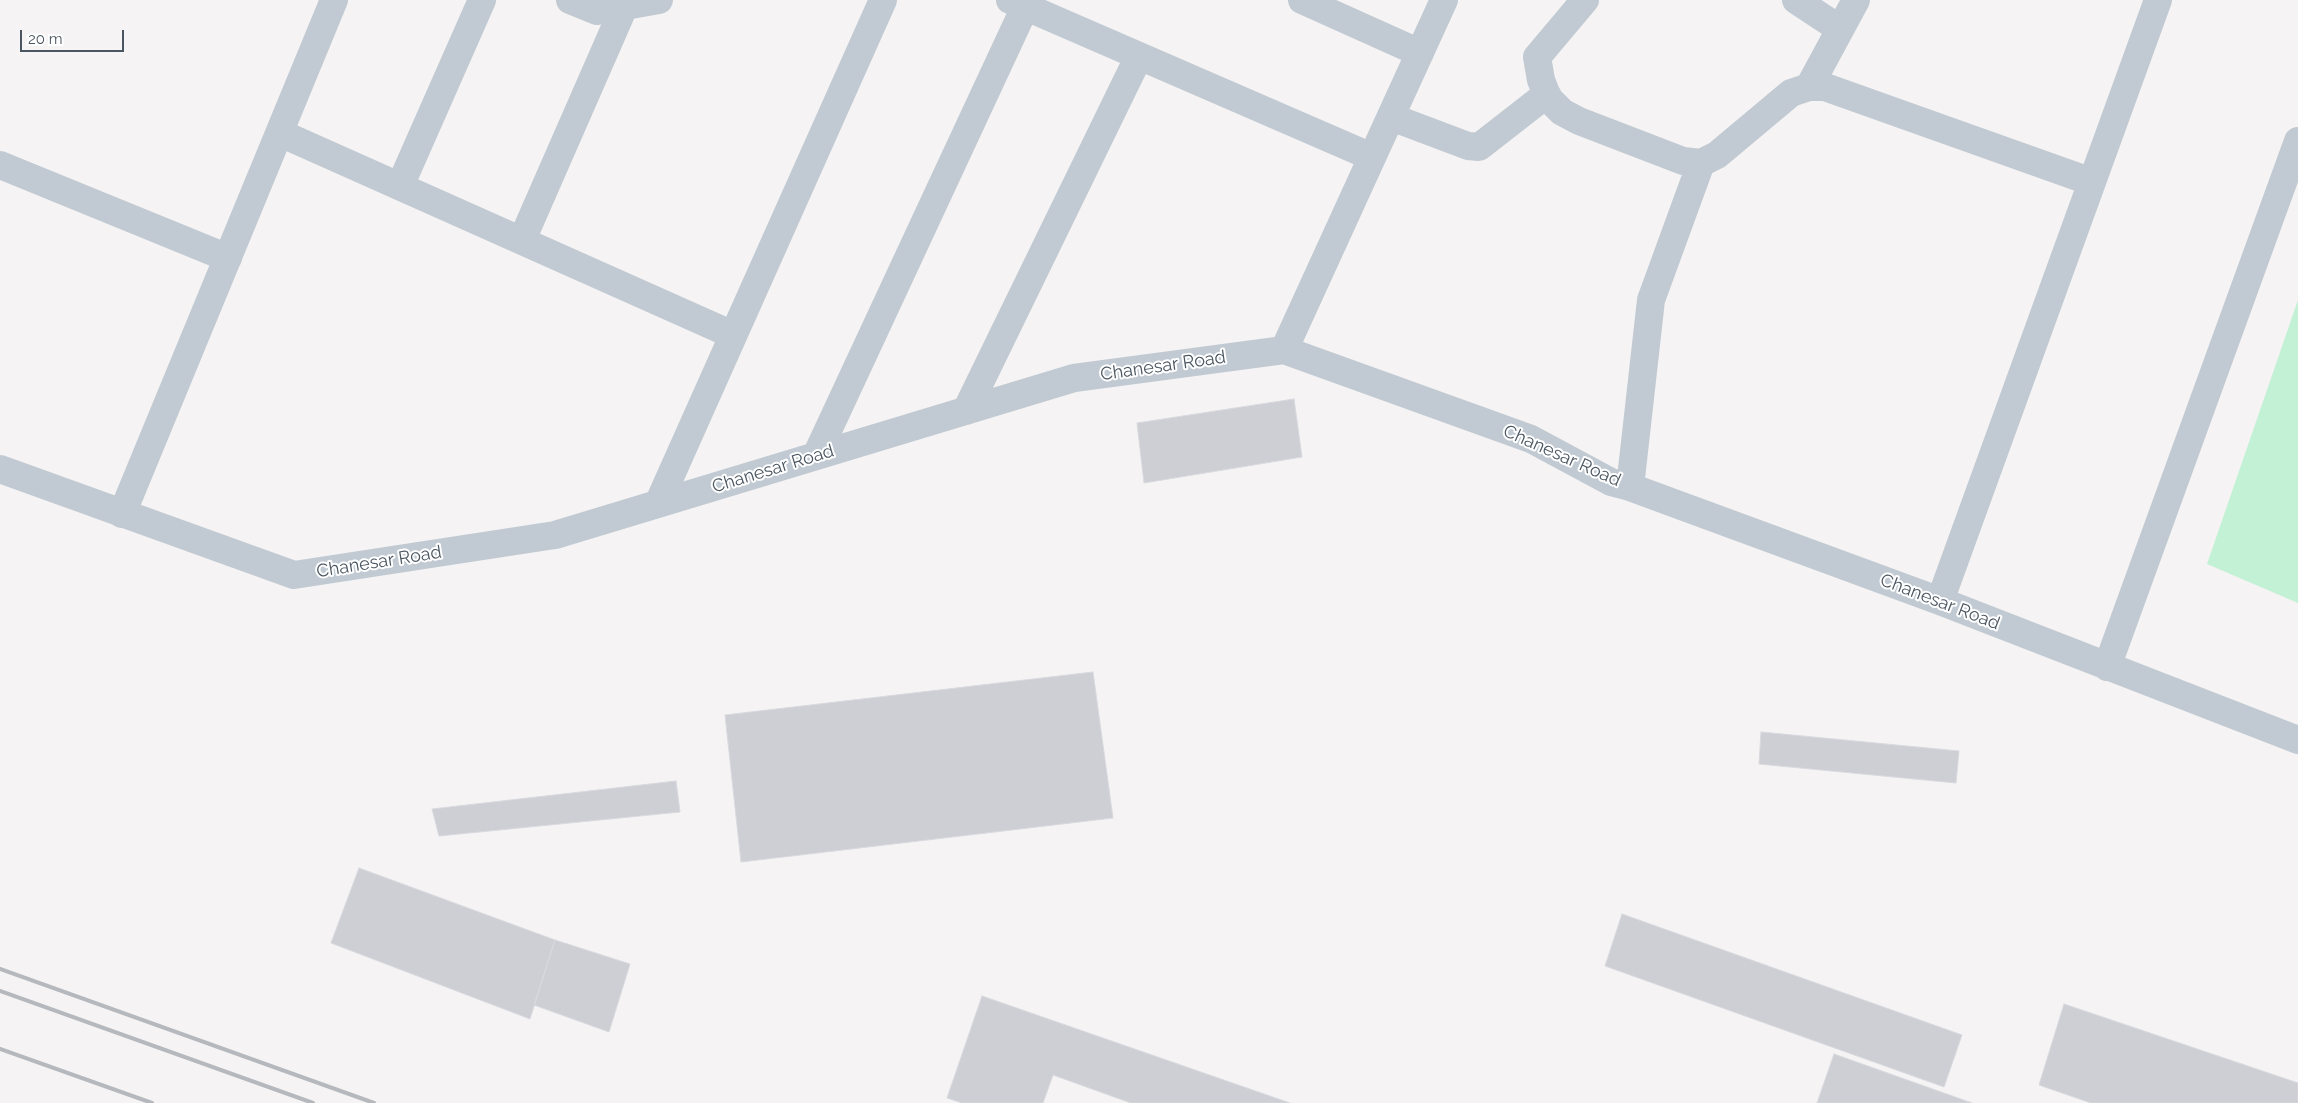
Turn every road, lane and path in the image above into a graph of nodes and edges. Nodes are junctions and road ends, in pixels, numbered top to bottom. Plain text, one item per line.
1 (334, 0) edge
2 (482, 0) edge
3 (570, 0) edge
4 (659, 0) edge
5 (883, 0) edge
6 (1302, 0) edge
7 (1444, 0) edge
8 (1585, 0) edge
9 (1796, 0) edge
10 (1856, 0) edge
11 (2158, 0) edge
12 (1018, 3) edge
13 (624, 7) junction
14 (1840, 29) junction
15 (1420, 53) junction
16 (1139, 56) junction
17 (1809, 88) junction
18 (1546, 94) junction
19 (1391, 118) junction
20 (280, 133) junction
21 (2298, 141) edge
22 (1372, 157) junction
23 (1701, 163) junction
24 (0, 165) edge
25 (2092, 182) junction
26 (400, 186) junction
27 (522, 240) junction
28 (228, 258) junction
29 (733, 335) junction
30 (1284, 350) junction
31 (966, 411) junction
32 (816, 456) junction
33 (0, 469) edge
34 (1630, 487) junction
35 (658, 504) junction
36 (122, 514) junction
37 (1940, 601) junction
38 (2107, 667) junction
39 (2298, 740) edge

1 - 20 street
2 - 26 street
3 - 13 street
4 - 13 street
5 - 29 street
6 - 15 street
7 - 15 street
8 - 18 street
9 - 14 street
10 - 14 street
11 - 25 street
12 - 16 street
12 - 32 street
13 - 27 street
14 - 17 street
15 - 19 street
16 - 22 street
16 - 31 street
17 - 23 street
17 - 25 street
18 - 19 street
18 - 23 street
19 - 22 street
20 - 26 street
20 - 28 street
21 - 38 street
22 - 30 street
23 - 34 street
24 - 28 street
25 - 37 street
26 - 27 street
27 - 29 street
28 - 36 street
29 - 35 street
30 - 31 street, Chanesar Road
30 - 34 street, Chanesar Road
31 - 32 street, Chanesar Road
32 - 35 street, Chanesar Road
33 - 36 street, Chanesar Road
34 - 37 street, Chanesar Road
35 - 36 street, Chanesar Road
37 - 38 street, Chanesar Road
38 - 39 street, Chanesar Road

